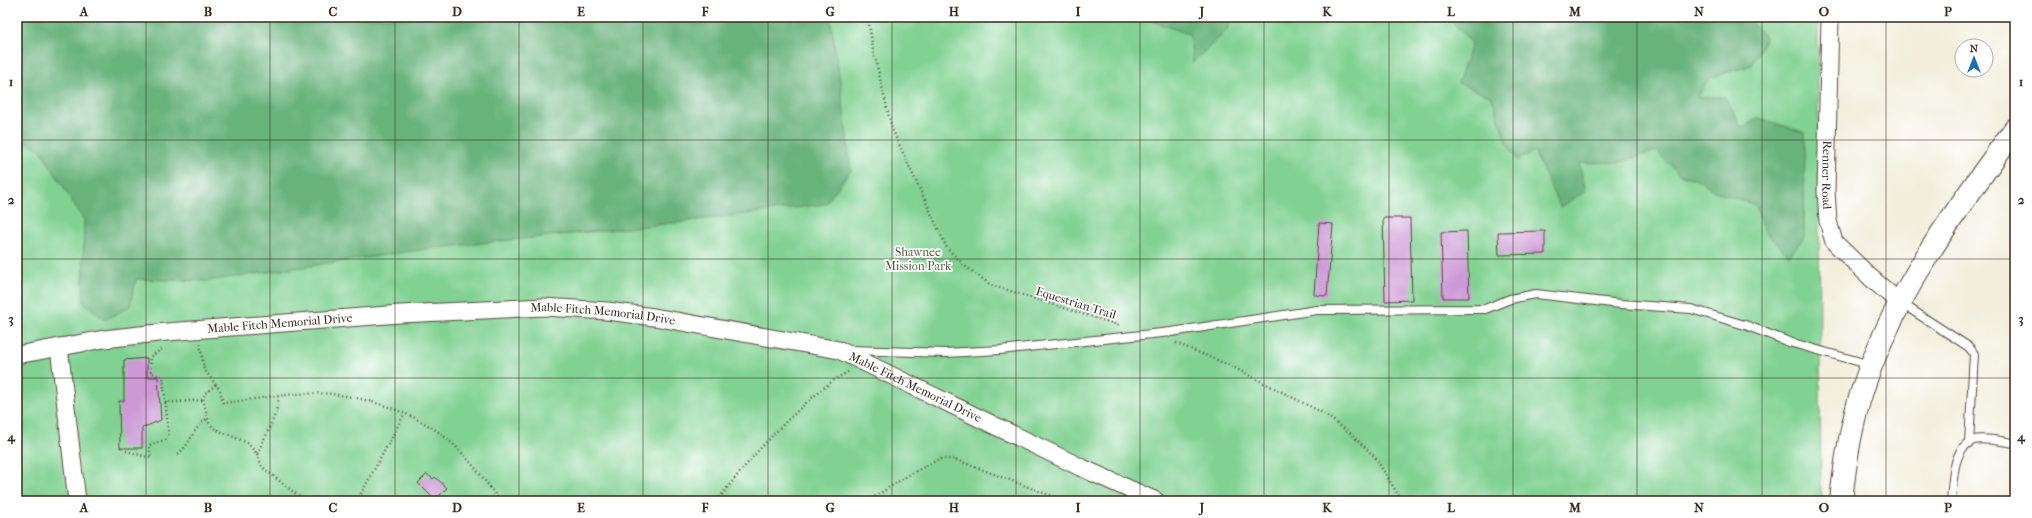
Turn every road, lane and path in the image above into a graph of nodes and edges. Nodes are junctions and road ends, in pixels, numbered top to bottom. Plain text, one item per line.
1 (868, 17) edge
2 (1830, 17) edge
3 (2015, 129) edge
4 (1900, 303) junction
5 (1148, 334) junction
6 (198, 341) dead end
7 (1174, 342) dead end
8 (59, 347) junction
9 (163, 349) dead end
10 (839, 350) junction
11 (17, 355) edge
12 (866, 363) junction
13 (1872, 366) junction
14 (216, 385) junction
15 (278, 397) junction
16 (203, 400) junction
17 (166, 403) junction
18 (405, 413) junction
19 (207, 419) junction
20 (1968, 443) junction
21 (2015, 443) edge
22 (126, 452) dead end
23 (178, 454) dead end
24 (257, 454) junction
25 (77, 501) edge
26 (305, 501) edge
27 (358, 501) edge
28 (500, 501) edge
29 (717, 501) edge
30 (868, 501) edge
31 (1065, 501) edge
32 (1156, 501) edge
33 (1402, 501) edge
34 (1841, 501) edge
35 (1951, 501) edge

1 - 5 path, Equestrian Trail
2 - 4 street, Renner Road
3 - 4 main road
4 - 13 main road
4 - 20 lane
5 - 10 lane
5 - 13 lane
6 - 14 path
7 - 33 path
8 - 10 street, Mable Fitch Memorial Drive
8 - 11 street, Mable Fitch Memorial Drive
8 - 25 street
9 - 17 path
10 - 12 street, Mable Fitch Memorial Drive
12 - 29 path
12 - 32 street, Mable Fitch Memorial Drive
13 - 34 main road
14 - 15 path
14 - 16 path
15 - 18 path
15 - 24 path
16 - 17 path
16 - 19 path
17 - 22 path
18 - 27 path
18 - 28 path
19 - 23 path
19 - 24 path
20 - 21 lane
20 - 35 lane
24 - 26 path
30 - 31 path

